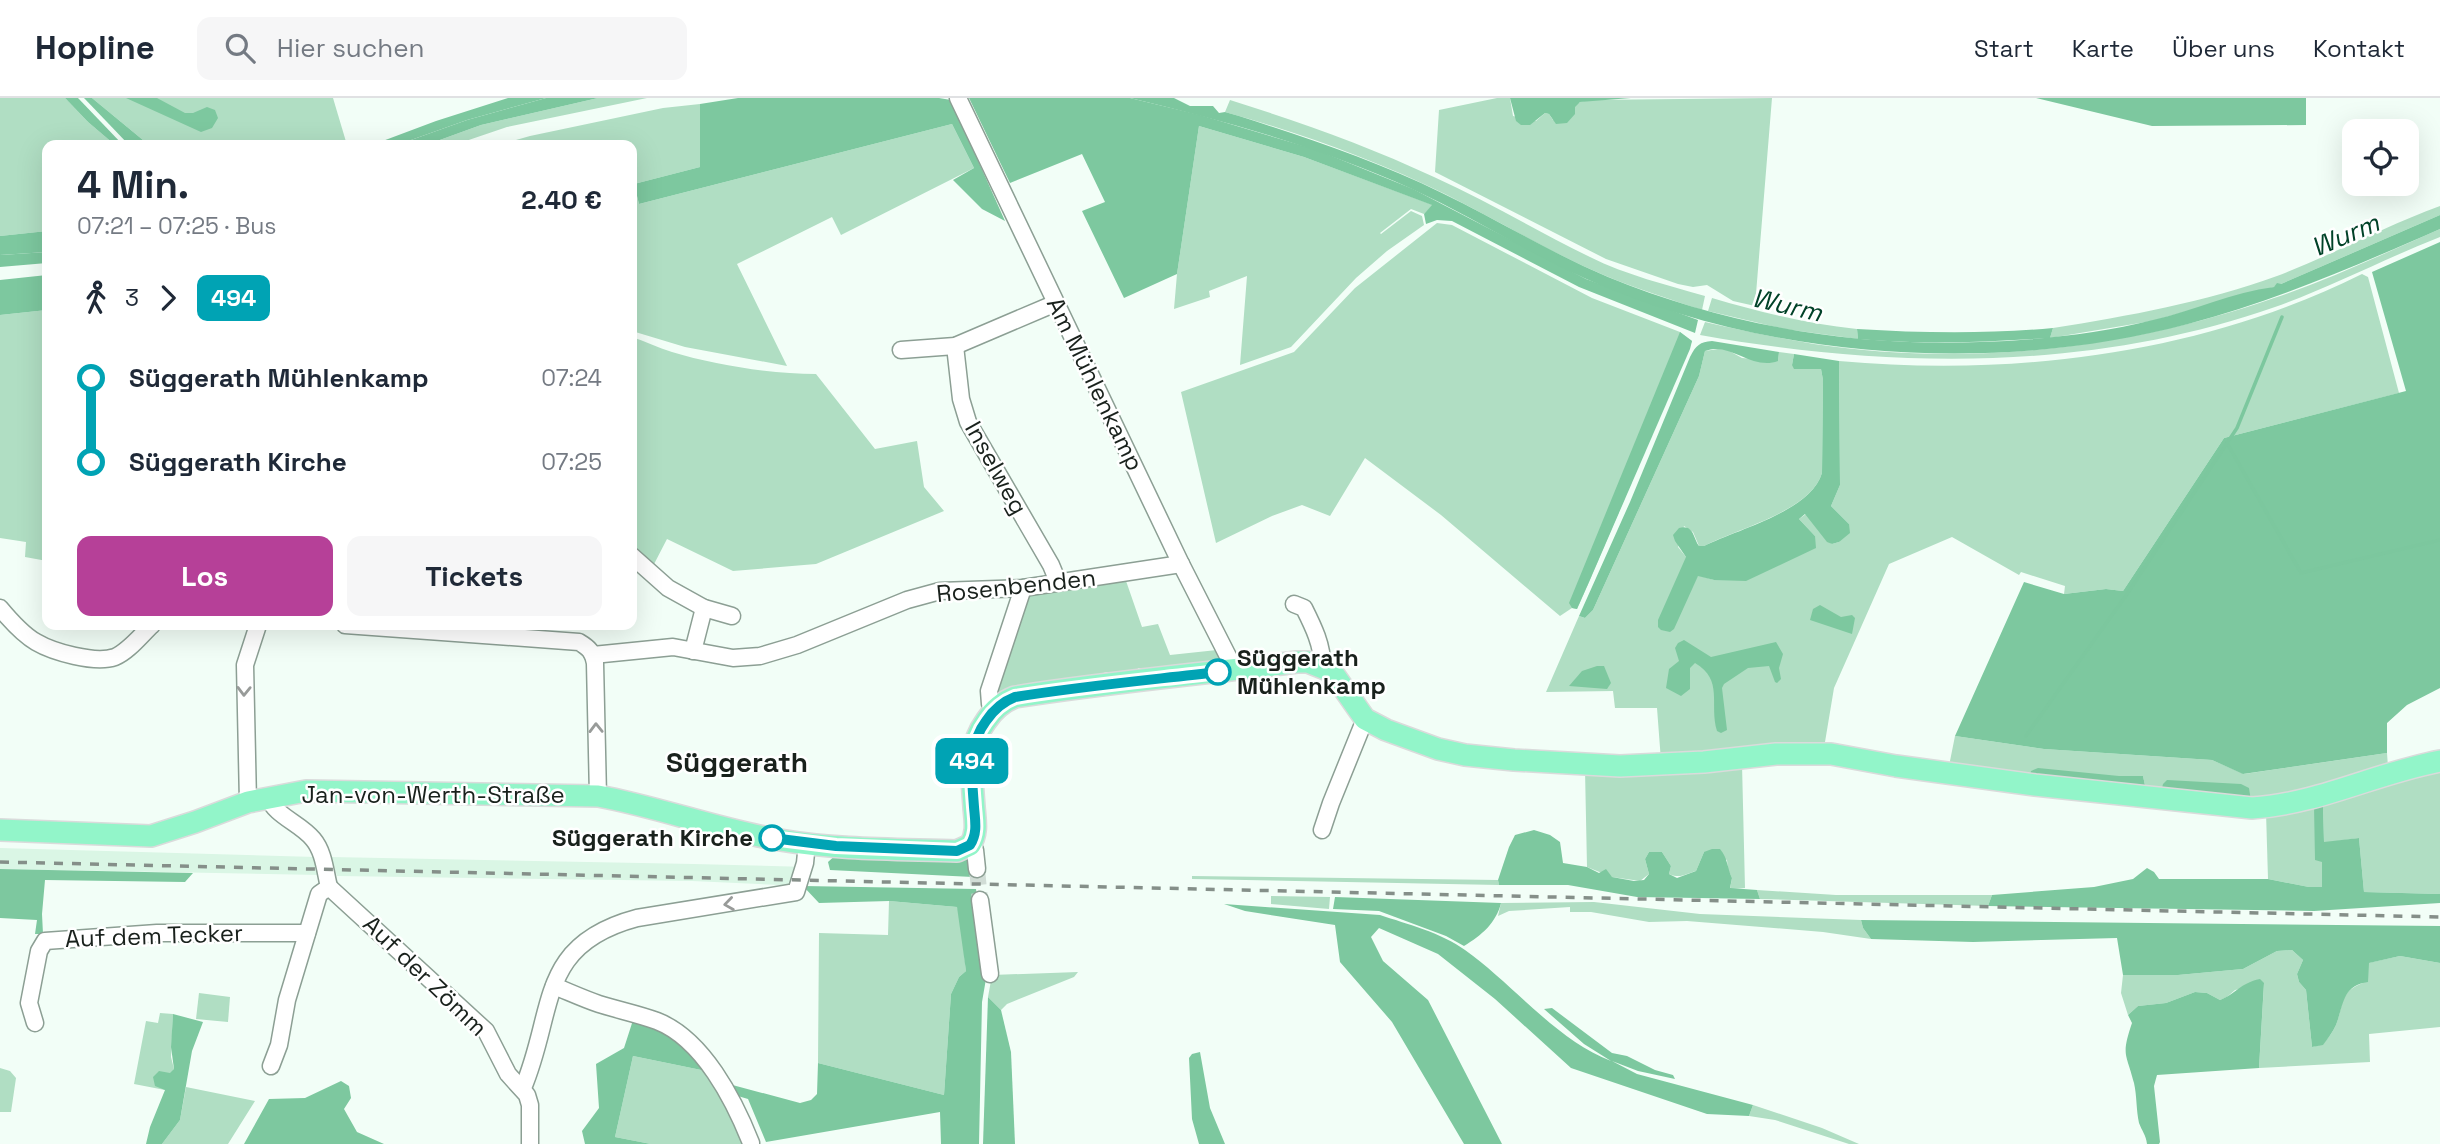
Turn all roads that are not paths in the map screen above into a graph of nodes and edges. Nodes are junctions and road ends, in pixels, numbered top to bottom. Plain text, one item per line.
1 (958, 98) edge
2 (1056, 303) junction
3 (956, 346) junction
4 (901, 350) dead end
5 (637, 560) edge
6 (1181, 564) junction
7 (1058, 582) junction
8 (1023, 588) junction
9 (1294, 604) dead end
10 (0, 608) edge
11 (704, 608) junction
12 (732, 616) dead end
13 (147, 630) edge
14 (256, 630) edge
15 (471, 630) edge
16 (693, 651) junction
17 (593, 655) junction
18 (1322, 666) junction
19 (1235, 670) junction
20 (994, 709) junction
21 (1365, 719) junction
22 (2440, 761) edge
23 (598, 796) junction
24 (258, 800) junction
25 (0, 830) edge
26 (1322, 831) dead end
27 (807, 843) junction
28 (970, 845) junction
29 (977, 869) tunnel mouth
30 (329, 887) junction
31 (980, 900) tunnel mouth
32 (307, 933) junction
33 (990, 974) dead end
34 (554, 986) junction
35 (35, 1023) dead end
36 (271, 1066) dead end
37 (523, 1088) junction
38 (751, 1143) edge
39 (530, 1144) edge

1 - 2 street, Am Mühlenkamp
2 - 3 street
2 - 6 street, Am Mühlenkamp
3 - 4 street
3 - 7 street, Inselweg
5 - 11 street
6 - 7 street, Rosenbenden
6 - 19 street, Am Mühlenkamp
7 - 8 street, Rosenbenden
8 - 16 street, Rosenbenden
8 - 20 street
9 - 18 street
10 - 13 street
11 - 12 street
11 - 16 street
14 -> 24 street
15 - 17 street
16 - 17 street, Rosenbenden
23 -> 17 street
18 - 19 main road
18 - 21 main road
19 - 20 main road
20 - 28 main road
21 - 22 main road
21 - 26 street
23 - 24 main road, Jan-von-Werth-Straße
23 - 27 main road, Jan-von-Werth-Straße
24 - 25 main road, Jan-von-Werth-Straße
24 - 30 street, Jan-von-Werth-Straße
27 - 28 main road
27 -> 34 street
28 - 29 street
30 - 32 street
30 - 37 street, Auf der Zömm
31 - 33 street
32 - 35 street, Auf dem Tecker
32 - 36 street
34 - 37 street
34 - 38 street
37 - 39 street

